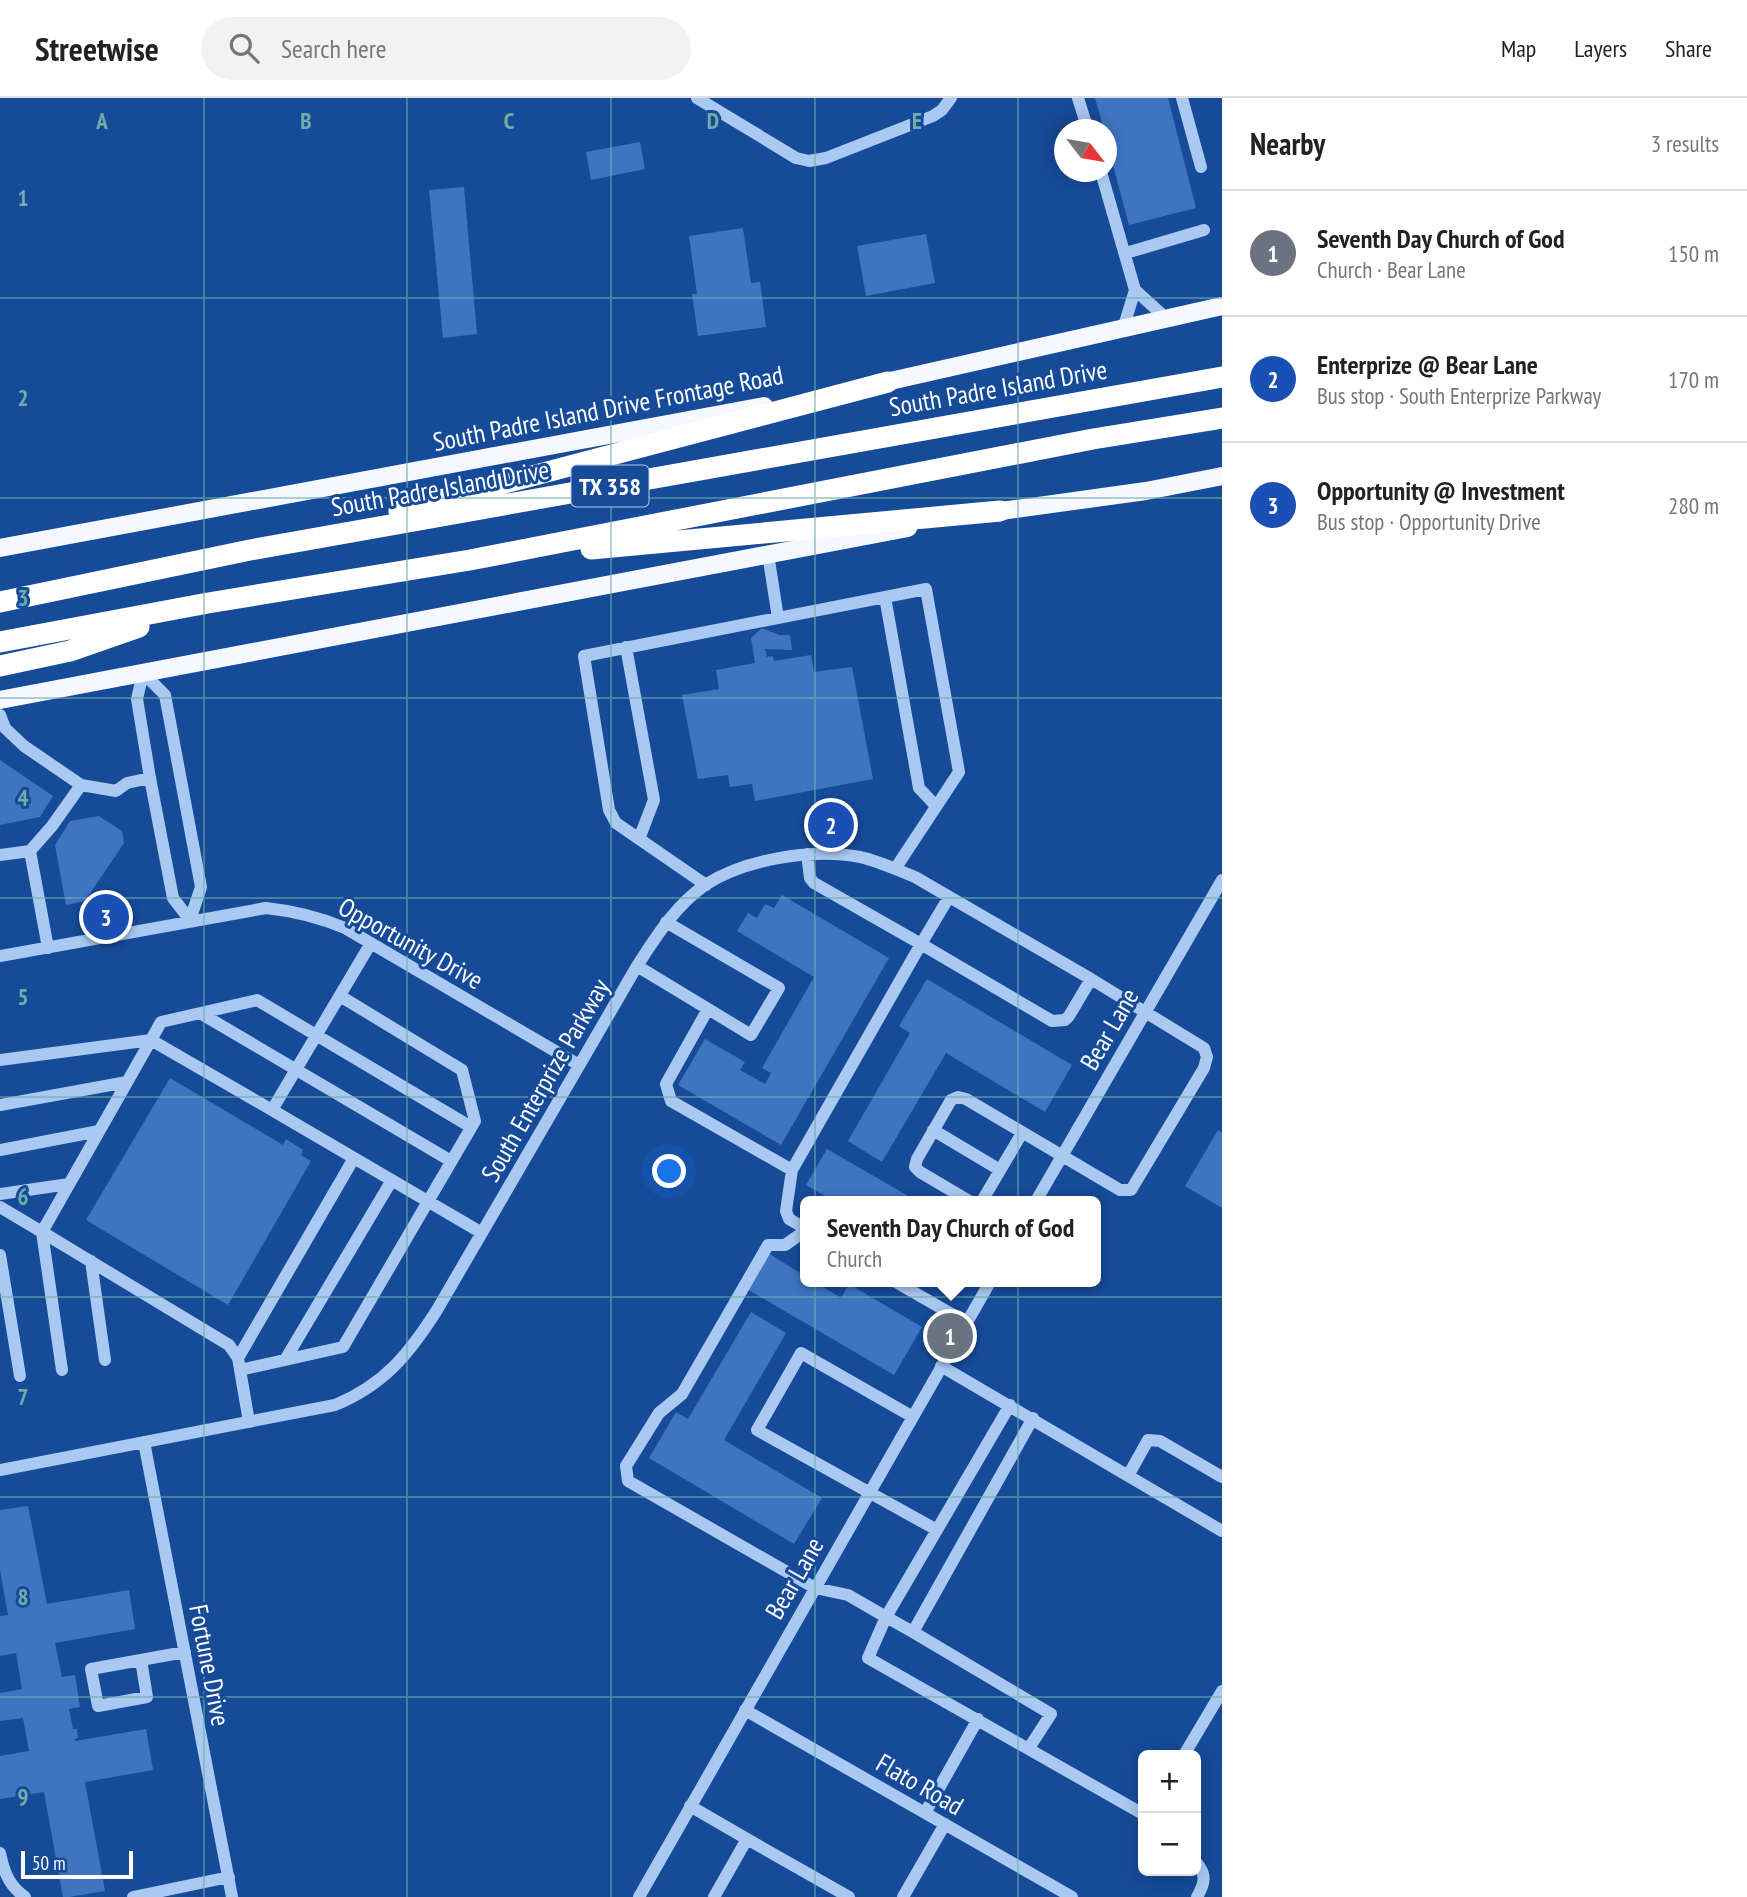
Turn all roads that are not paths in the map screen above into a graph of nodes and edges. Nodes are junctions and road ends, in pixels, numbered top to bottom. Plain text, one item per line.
1 (697, 98) edge
2 (951, 98) edge
3 (1078, 98) edge
4 (1182, 98) edge
5 (1085, 119) edge
6 (1200, 167) dead end
7 (1104, 182) edge
8 (1204, 230) dead end
9 (1126, 253) junction
10 (1135, 290) junction
11 (1222, 306) edge
12 (1167, 319) junction
13 (1124, 329) junction
14 (1222, 377) edge
15 (887, 382) junction
16 (1222, 418) edge
17 (1222, 476) edge
18 (1000, 510) junction
19 (0, 548) edge
20 (250, 551) junction
21 (768, 554) junction
22 (470, 560) junction
23 (885, 597) junction
24 (0, 602) edge
25 (208, 603) junction
26 (778, 618) junction
27 (0, 642) edge
28 (626, 647) junction
29 (0, 666) edge
30 (143, 673) junction
31 (0, 700) edge
32 (0, 715) edge
33 (150, 778) junction
34 (81, 785) junction
35 (936, 806) junction
36 (639, 839) junction
37 (30, 851) junction
38 (807, 854) junction
39 (0, 855) edge
40 (895, 869) junction
41 (1222, 880) edge
42 (706, 885) junction
43 (949, 897) junction
44 (190, 920) junction
45 (666, 922) junction
46 (372, 943) junction
47 (921, 944) junction
48 (48, 948) junction
49 (0, 956) edge
50 (637, 966) junction
51 (1091, 979) junction
52 (340, 996) junction
53 (708, 1009) junction
54 (1146, 1012) junction
55 (200, 1013) junction
56 (317, 1035) junction
57 (151, 1040) junction
58 (0, 1060) edge
59 (579, 1065) junction
60 (296, 1069) junction
61 (127, 1082) junction
62 (0, 1105) edge
63 (272, 1110) junction
64 (471, 1127) junction
65 (933, 1130) junction
66 (99, 1131) junction
67 (1022, 1133) junction
68 (0, 1150) edge
69 (354, 1158) junction
70 (1061, 1158) junction
71 (452, 1161) junction
72 (792, 1170) junction
73 (1000, 1170) junction
74 (392, 1180) junction
75 (69, 1184) junction
76 (0, 1195) edge
77 (961, 1196) edge
78 (985, 1196) edge
79 (1039, 1196) edge
80 (428, 1202) junction
81 (0, 1207) edge
82 (800, 1226) edge
83 (42, 1231) junction
84 (481, 1233) junction
85 (800, 1233) edge
86 (0, 1255) edge
87 (91, 1261) junction
88 (905, 1287) edge
89 (987, 1287) edge
90 (967, 1323) junction
91 (105, 1360) dead end
92 (285, 1360) junction
93 (239, 1364) junction
94 (941, 1366) junction
95 (62, 1370) dead end
96 (20, 1376) dead end
97 (1010, 1405) junction
98 (913, 1417) junction
99 (1033, 1418) junction
100 (248, 1422) junction
101 (144, 1442) junction
102 (0, 1470) edge
103 (1129, 1474) junction
104 (1222, 1477) edge
105 (869, 1494) junction
106 (937, 1530) junction
107 (1222, 1531) edge
108 (815, 1588) junction
109 (886, 1617) junction
110 (913, 1632) junction
111 (185, 1652) junction
112 (141, 1660) junction
113 (1222, 1691) edge
114 (745, 1710) junction
115 (978, 1719) junction
116 (1029, 1748) junction
117 (1187, 1750) edge
118 (690, 1806) junction
119 (925, 1813) junction
120 (1141, 1813) edge
121 (945, 1824) junction
122 (747, 1839) junction
123 (0, 1853) edge
124 (1201, 1868) edge
125 (229, 1877) junction
126 (25, 1897) edge
127 (133, 1897) edge
128 (232, 1897) edge
129 (639, 1897) edge
130 (714, 1897) edge
131 (849, 1897) edge
132 (903, 1897) edge
133 (1072, 1897) edge
134 (1197, 1897) edge

1 - 2 street
3 - 5 street
4 - 6 street
7 - 9 street
8 - 9 street
9 - 10 street
10 - 12 street
10 - 13 street
11 - 12 main road, South Padre Island Drive Frontage Road
12 - 13 main road, South Padre Island Drive Frontage Road
13 - 15 main road, South Padre Island Drive Frontage Road
14 - 20 highway, South Padre Island Drive / TX 358
15 - 19 main road, South Padre Island Drive Frontage Road
15 - 20 highway
16 - 22 highway, TX 358
17 - 18 main road
18 - 21 main road
18 - 22 highway
20 - 24 highway, South Padre Island Drive / TX 358
21 - 26 street
21 - 30 main road
22 - 25 highway, TX 358
23 - 26 street
23 - 35 street
23 - 35 street
25 - 27 highway, TX 358
25 - 29 highway
26 - 28 street
28 - 36 street
28 - 36 street
30 - 31 main road
30 - 33 street
30 - 44 street
32 - 34 street
33 - 34 street
33 - 44 street
34 - 37 street
35 - 40 street
36 - 42 street
37 - 39 street
37 - 48 street
38 - 40 street, South Enterprize Parkway
38 - 42 street, South Enterprize Parkway
38 - 47 street
40 - 43 street, South Enterprize Parkway
41 - 54 street, Bear Lane
42 - 45 street, South Enterprize Parkway
43 - 47 street
43 - 51 street, South Enterprize Parkway
44 - 46 street, Opportunity Drive
44 - 48 street, Opportunity Drive
45 - 50 street, South Enterprize Parkway
45 - 53 street
46 - 52 street
46 - 59 street, Opportunity Drive
47 - 51 street
47 - 72 street
48 - 49 street, Opportunity Drive
50 - 53 street
50 - 59 street, South Enterprize Parkway
51 - 54 street, South Enterprize Parkway
52 - 56 street
52 - 64 street
53 - 72 street
54 - 70 street, Bear Lane
54 - 70 street, South Enterprize Parkway
55 - 56 street
55 - 57 street
55 - 60 street
56 - 60 street
56 - 64 street
57 - 58 street
57 - 61 street
57 - 63 street
59 - 84 street, South Enterprize Parkway
60 - 63 street
60 - 71 street
61 - 62 street
61 - 66 street
63 - 69 street
64 - 71 street
65 - 67 street
65 - 73 street
65 - 77 street
66 - 68 street
66 - 75 street
67 - 70 street
67 - 73 street
69 - 74 street
69 - 93 street
70 - 79 street, Bear Lane
71 - 80 street
72 - 82 street
73 - 78 street
74 - 80 street
74 - 92 street
75 - 76 street
75 - 83 street
80 - 84 street
80 - 92 street
81 - 83 street
83 - 87 street
83 - 95 street
84 - 100 street, South Enterprize Parkway
85 - 108 street
86 - 96 street
87 - 91 street
87 - 93 street
88 - 90 street
89 - 90 street, Bear Lane
90 - 94 street, Bear Lane
92 - 93 street
93 - 100 street
94 - 97 street
94 - 98 street, Bear Lane
97 - 99 street
97 - 106 street
98 - 105 street, Bear Lane
98 - 105 street
99 - 103 street
99 - 110 street
100 - 101 street, South Enterprize Parkway
101 - 102 street, South Enterprize Parkway
101 - 111 street, Fortune Drive
103 - 104 street
103 - 107 street
105 - 106 street
105 - 108 street, Bear Lane
106 - 109 street
108 - 109 street
108 - 114 street, Bear Lane
109 - 110 street
109 - 115 street
110 - 116 street
111 - 112 street
111 - 125 street, Fortune Drive
112 - 112 street
113 - 117 street
114 - 118 street, Bear Lane
114 - 119 street, Flato Road
115 - 116 street
115 - 119 street
116 - 120 street
118 - 122 street
118 - 129 street, Bear Lane
119 - 121 street, Flato Road
121 - 132 street
121 - 133 street, Flato Road
122 - 130 street
122 - 131 street
123 - 126 street
124 - 134 street
125 - 127 street
125 - 128 street, Fortune Drive

